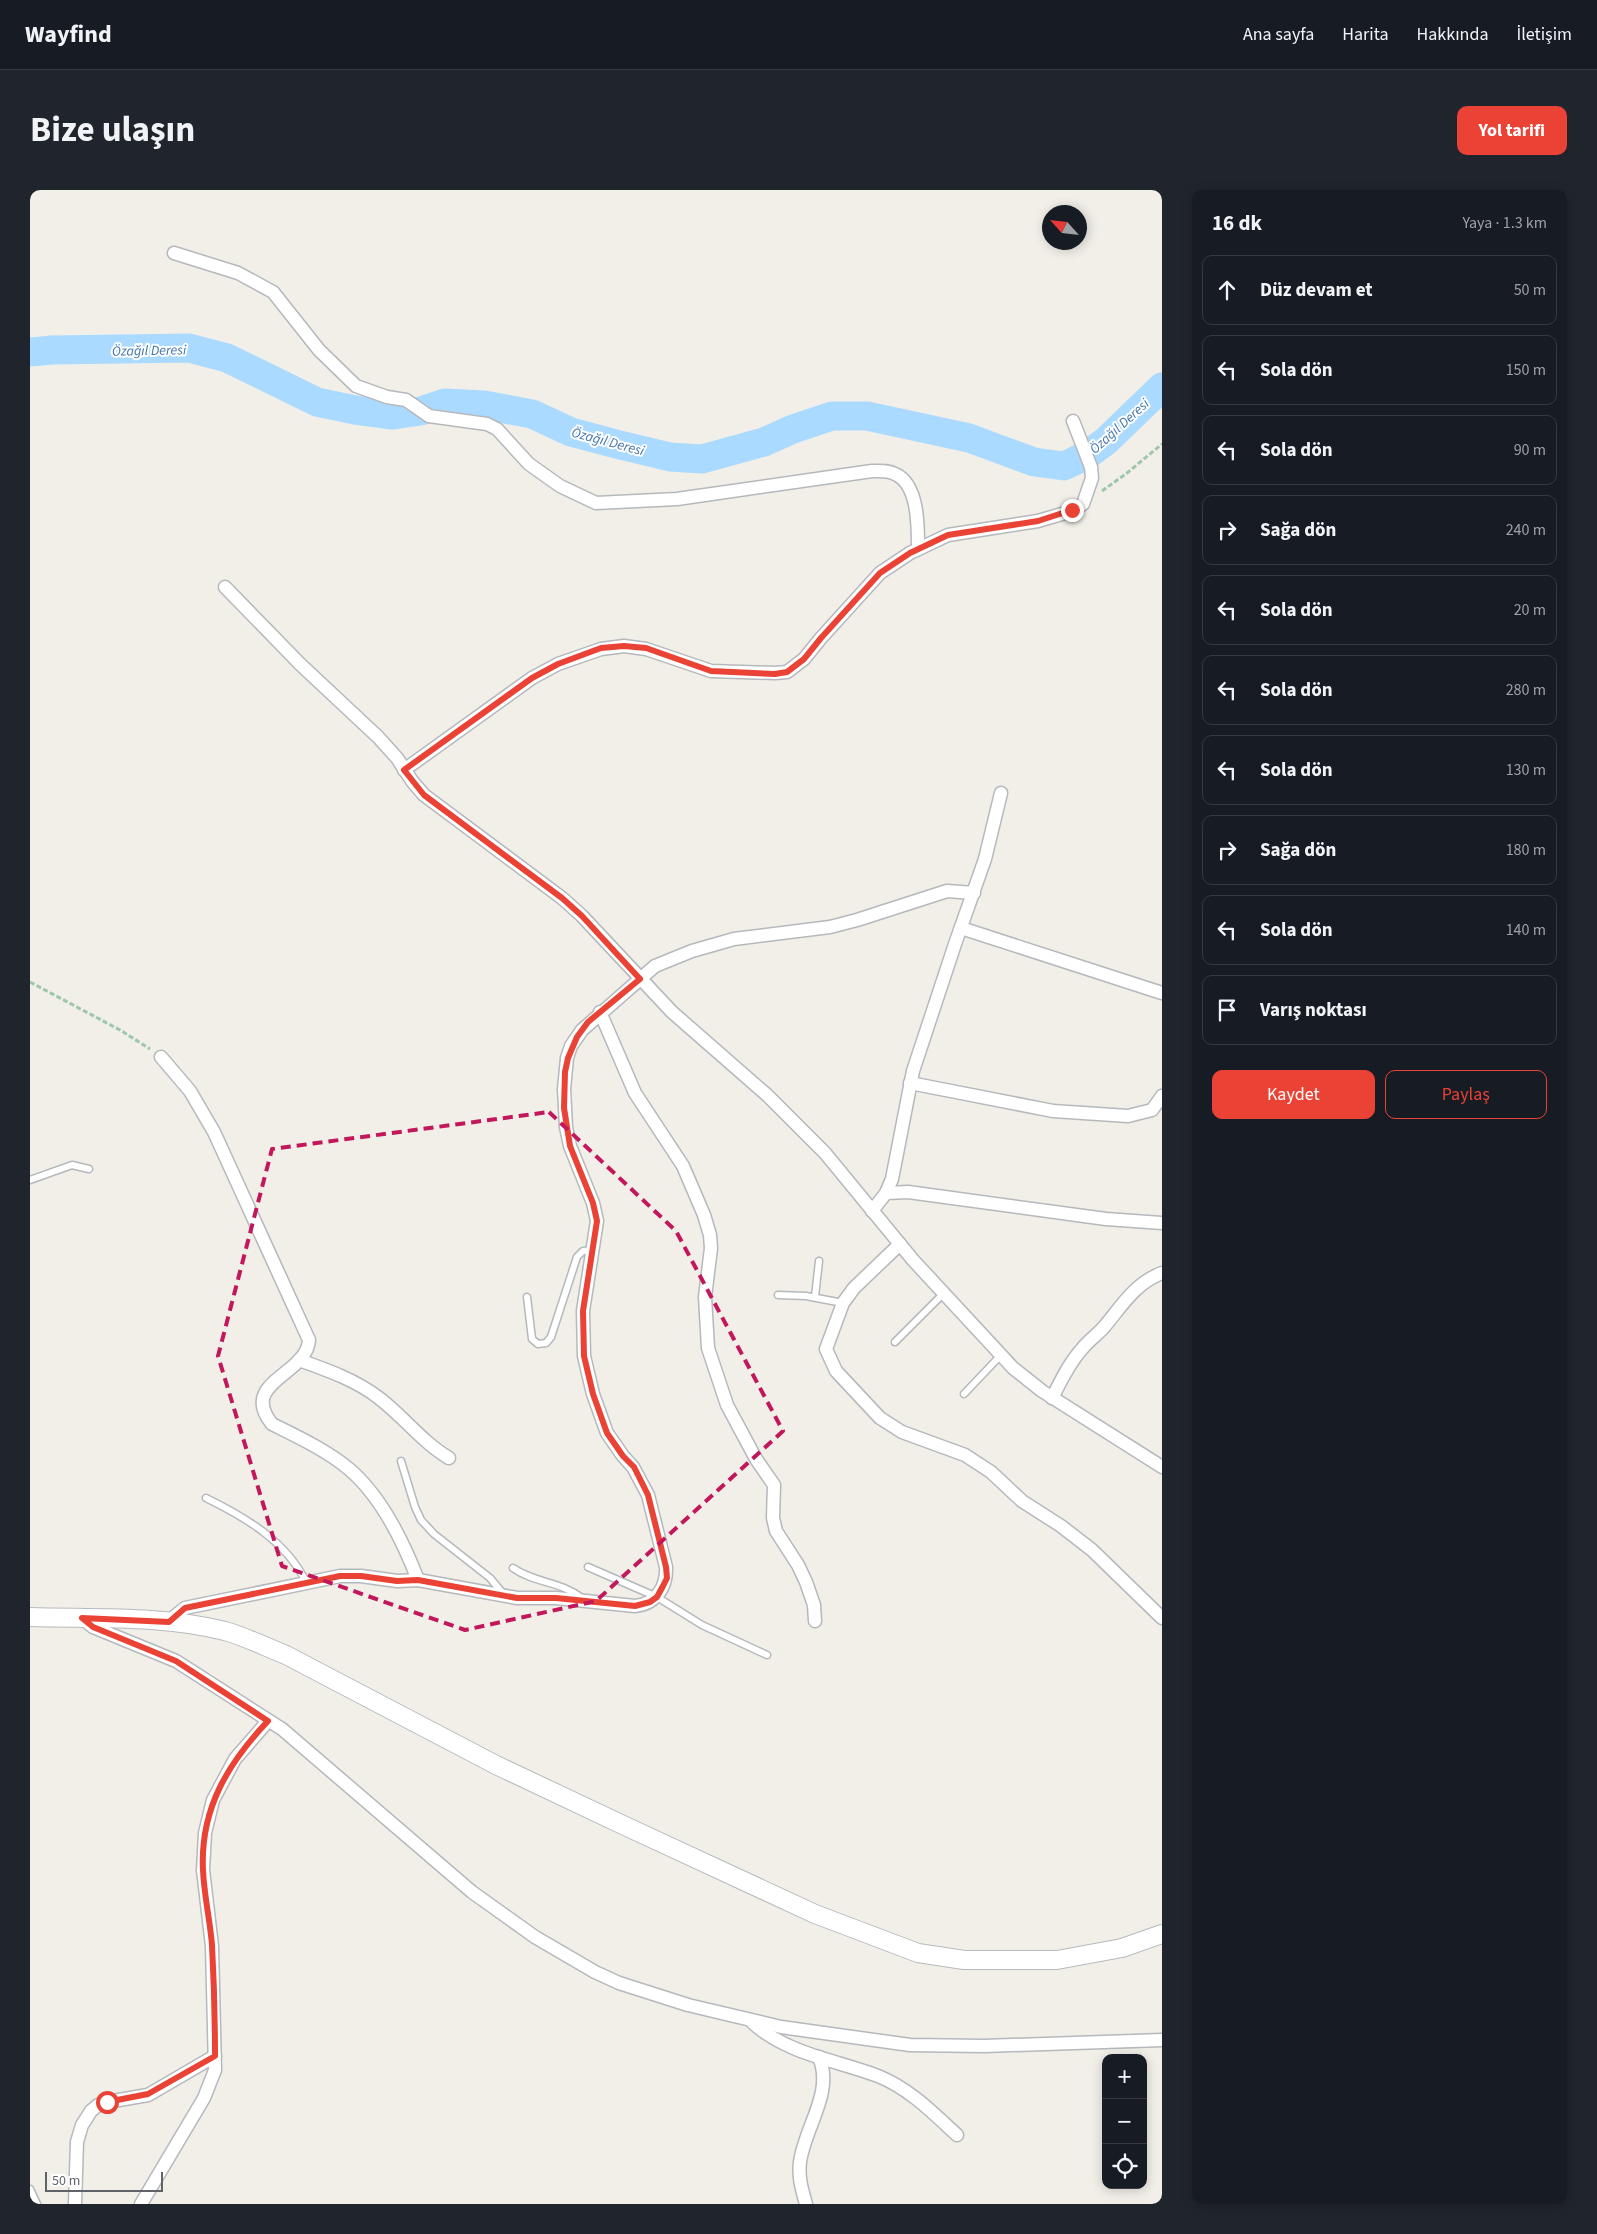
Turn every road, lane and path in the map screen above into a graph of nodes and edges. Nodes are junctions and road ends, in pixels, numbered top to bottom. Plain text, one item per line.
1 (174, 253) dead end
2 (1073, 421) dead end
3 (1162, 444) edge
4 (1084, 504) junction
5 (918, 549) junction
6 (225, 587) dead end
7 (404, 770) junction
8 (1002, 793) dead end
9 (974, 893) junction
10 (961, 928) junction
11 (640, 979) junction
12 (30, 982) edge
13 (1162, 993) edge
14 (600, 1012) junction
15 (161, 1057) joint
16 (910, 1083) junction
17 (1162, 1096) edge
18 (89, 1169) dead end
19 (30, 1180) edge
20 (886, 1193) junction
21 (872, 1211) junction
22 (1162, 1223) edge
23 (900, 1244) junction
24 (594, 1250) junction
25 (819, 1261) dead end
26 (1162, 1273) edge
27 (944, 1293) junction
28 (778, 1295) dead end
29 (526, 1297) dead end
30 (815, 1297) junction
31 (843, 1303) junction
32 (895, 1342) dead end
33 (1001, 1355) junction
34 (300, 1360) junction
35 (964, 1394) dead end
36 (1052, 1398) junction
37 (449, 1458) dead end
38 (401, 1461) dead end
39 (1162, 1467) edge
40 (206, 1498) dead end
41 (588, 1567) dead end
42 (513, 1568) dead end
43 (418, 1580) junction
44 (306, 1582) junction
45 (506, 1597) junction
46 (657, 1597) junction
47 (585, 1600) junction
48 (30, 1617) edge
49 (82, 1618) junction
50 (1162, 1618) edge
51 (815, 1621) dead end
52 (169, 1622) junction
53 (767, 1654) dead end
54 (268, 1721) junction
55 (1162, 1934) edge
56 (752, 2021) junction
57 (1162, 2040) edge
58 (215, 2056) junction
59 (819, 2057) junction
60 (957, 2135) dead end
61 (30, 2189) edge
62 (37, 2204) edge
63 (75, 2204) edge
64 (141, 2204) edge
65 (806, 2204) edge

1 - 5 street
2 - 4 street
3 - 4 path
4 - 5 street
5 - 7 street
6 - 7 street
7 - 11 street
8 - 9 street
9 - 10 street
9 - 11 street
10 - 13 street
10 - 16 street
11 - 14 street
11 - 21 street
12 - 15 path
14 - 24 street
14 - 51 street
15 - 34 street
16 - 17 street
16 - 20 street
18 - 19 lane
20 - 21 street
20 - 22 street
21 - 23 street
23 - 27 street
23 - 31 street
24 - 29 lane
24 - 46 street
25 - 30 lane
26 - 36 street
27 - 32 lane
27 - 33 street
28 - 30 lane
30 - 31 lane
31 - 50 street
33 - 35 lane
33 - 36 street
34 - 37 street
34 - 43 street
36 - 39 street
38 - 45 lane
40 - 44 lane
41 - 46 lane
42 - 47 lane
43 - 44 street
43 - 45 street
44 - 52 street
45 - 47 street
46 - 47 street
46 - 53 lane
48 - 49 street
49 - 52 street
49 - 54 street
52 - 55 street
54 - 56 street
54 - 58 street
56 - 57 street
56 - 59 street
58 - 63 street
58 - 64 street
59 - 60 street
59 - 65 street
61 - 62 lane

